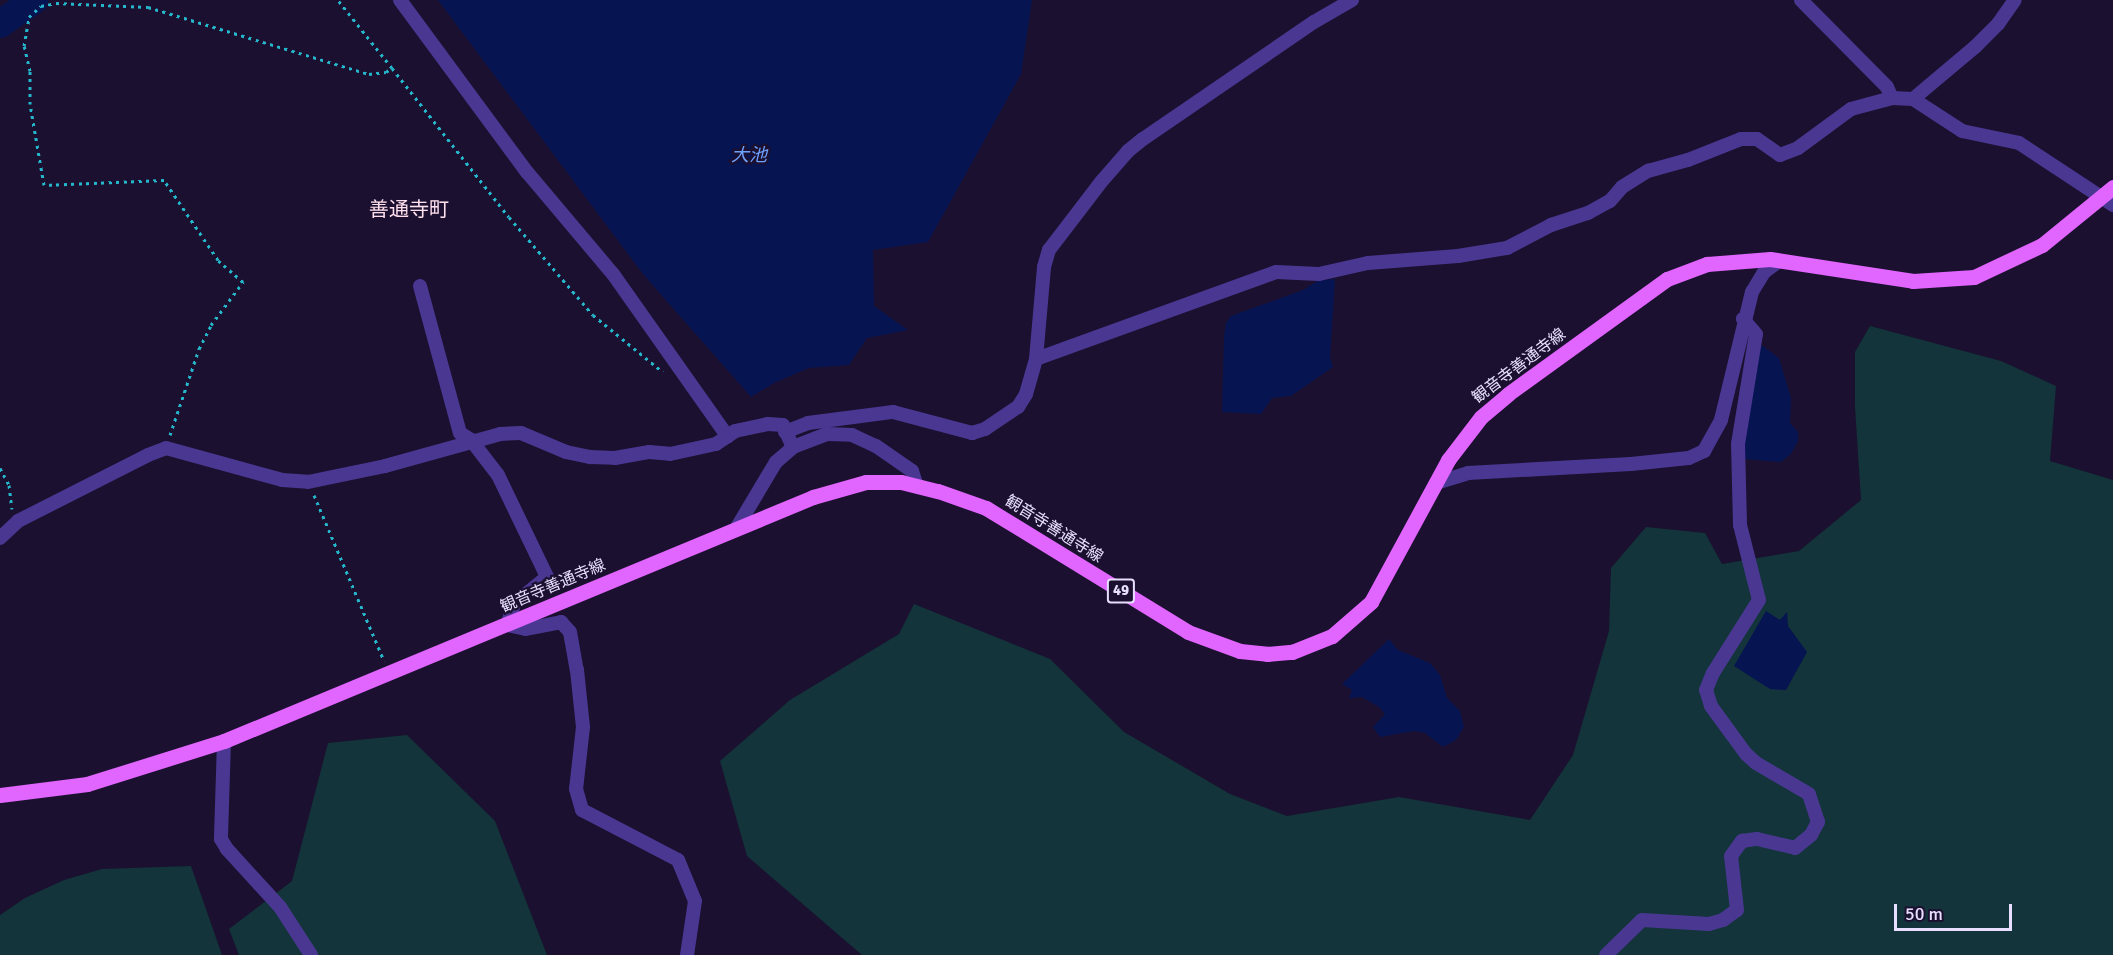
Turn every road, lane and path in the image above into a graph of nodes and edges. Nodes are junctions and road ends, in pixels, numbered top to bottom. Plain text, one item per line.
1 (338, 0) edge
2 (400, 0) edge
3 (1352, 0) edge
4 (1802, 0) edge
5 (2015, 0) edge
6 (392, 68) junction
7 (1892, 98) junction
8 (1913, 99) junction
9 (2113, 187) edge
10 (2107, 201) edge
11 (1779, 261) junction
12 (420, 286) dead end
13 (1743, 319) junction
14 (1036, 358) junction
15 (665, 374) dead end
16 (784, 432) junction
17 (728, 437) junction
18 (471, 440) junction
19 (793, 447) junction
20 (166, 448) junction
21 (0, 468) edge
22 (308, 482) junction
23 (1436, 483) junction
24 (917, 486) junction
25 (15, 523) junction
26 (736, 529) junction
27 (0, 538) edge
28 (507, 625) junction
29 (389, 673) junction
30 (224, 741) junction
31 (0, 795) edge
32 (311, 955) edge
33 (687, 955) edge
34 (1606, 955) edge

1 - 6 path
2 - 17 street
3 - 14 street
4 - 7 street
5 - 8 street
6 - 15 path
6 - 20 path
7 - 8 street
7 - 14 street
8 - 10 street
9 - 10 main road, 観音寺善通寺線 / 49
10 - 11 main road, 観音寺善通寺線 / 49
11 - 13 street
11 - 23 main road, 観音寺善通寺線 / 49
12 - 18 street
13 - 23 street
13 - 34 street
14 - 16 street
16 - 17 street
16 - 19 street
17 - 18 street
18 - 22 street
18 - 28 street
19 - 24 street
19 - 26 street
20 - 22 street
20 - 25 street
21 - 25 path
22 - 29 path
23 - 24 main road, 観音寺善通寺線 / 49
24 - 26 main road, 観音寺善通寺線 / 49
25 - 27 street
26 - 28 main road, 観音寺善通寺線 / 49
28 - 29 main road, 観音寺善通寺線 / 49
28 - 33 street
29 - 30 main road, 観音寺善通寺線 / 49
30 - 31 main road, 観音寺善通寺線 / 49
30 - 32 street

